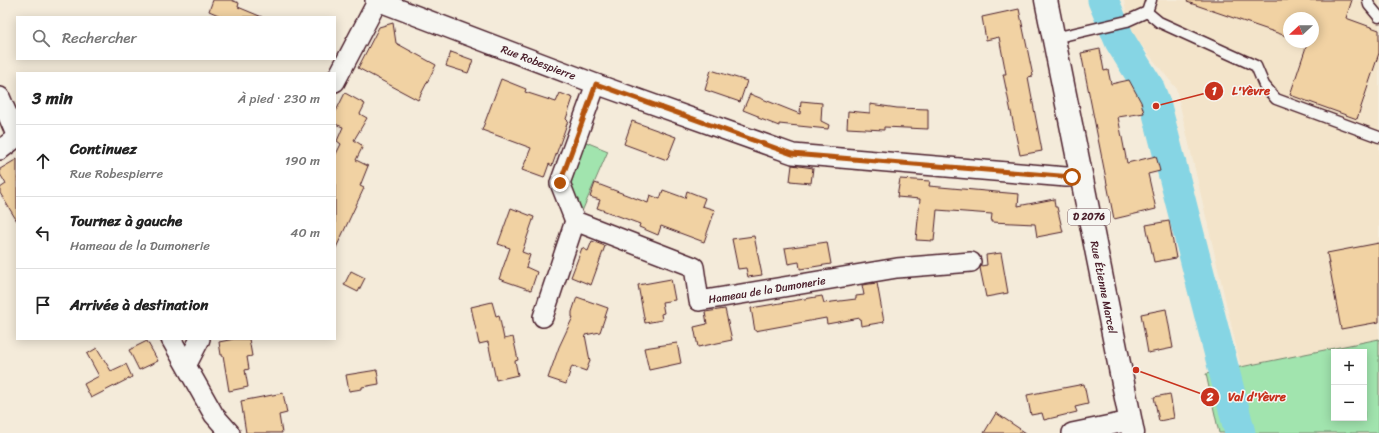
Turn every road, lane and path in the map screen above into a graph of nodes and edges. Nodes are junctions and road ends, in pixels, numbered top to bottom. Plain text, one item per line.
1 (377, 0) edge
2 (1046, 0) edge
3 (1151, 0) edge
4 (1368, 0) edge
5 (1147, 12) junction
6 (1379, 17) edge
7 (1054, 38) junction
8 (336, 80) edge
9 (596, 84) junction
10 (0, 97) edge
11 (16, 135) edge
12 (1379, 137) edge
13 (16, 138) edge
14 (0, 150) edge
15 (1081, 176) junction
16 (575, 221) junction
17 (971, 262) dead end
18 (543, 317) dead end
19 (172, 340) edge
20 (199, 340) edge
21 (187, 364) junction
22 (1131, 427) edge
23 (230, 433) edge
24 (1072, 433) edge

1 - 8 street
1 - 9 street, Rue Robespierre
2 - 7 main road, Rue Étienne Marcel / D 2076
3 - 5 lane
4 - 6 lane
5 - 7 lane
5 - 12 lane
7 - 15 main road, Rue Étienne Marcel / D 2076
9 - 15 street, Rue Robespierre
9 - 16 street
10 - 11 street
13 - 14 street
15 - 22 main road, Rue Étienne Marcel / D 2076
16 - 17 street, Hameau de la Dumonerie
16 - 18 street
19 - 21 street
20 - 21 street
21 - 23 street
22 - 24 street

